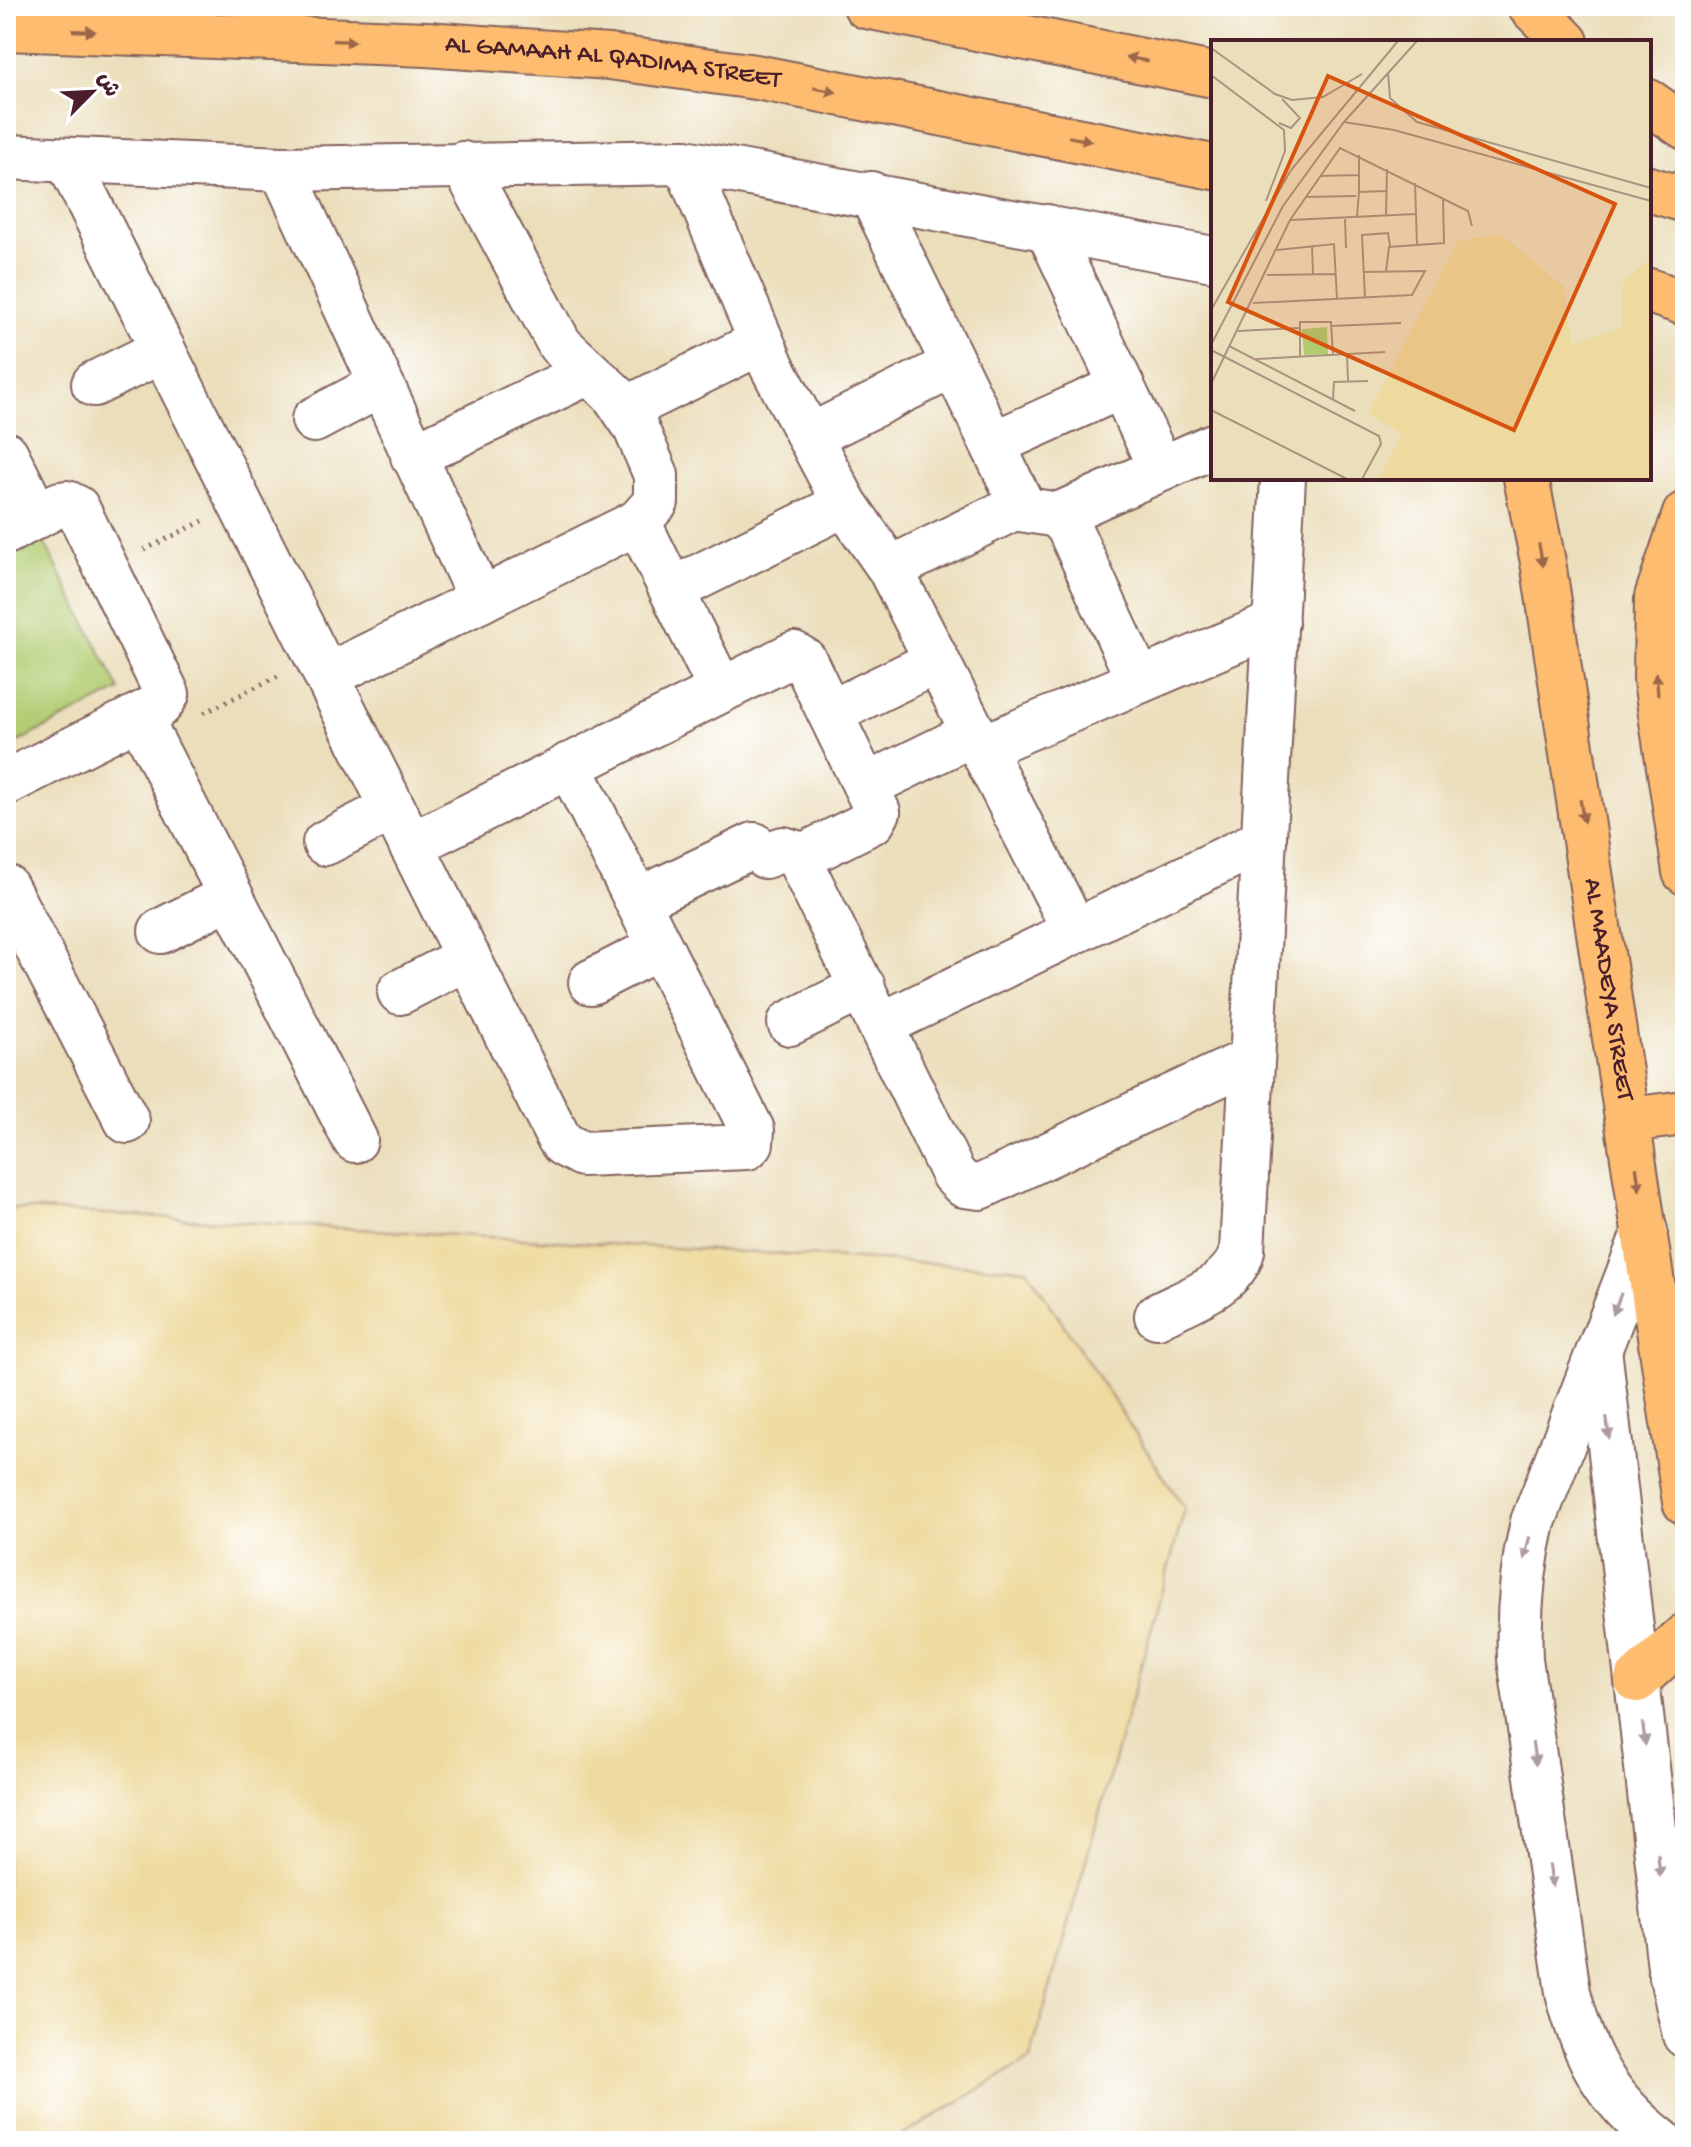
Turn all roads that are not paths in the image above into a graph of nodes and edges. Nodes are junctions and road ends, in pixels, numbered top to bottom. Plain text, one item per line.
1 (866, 6) edge
2 (1530, 6) edge
3 (6, 28) edge
4 (1564, 40) edge
5 (1211, 75) edge
6 (1651, 103) edge
7 (1685, 127) edge
8 (6, 157) edge
9 (68, 161) junction
10 (685, 162) junction
11 (463, 164) junction
12 (1211, 167) edge
13 (282, 169) junction
14 (1651, 190) edge
15 (871, 194) junction
16 (1685, 200) edge
17 (1047, 227) junction
18 (1211, 259) edge
19 (1651, 292) edge
20 (1685, 303) edge
21 (761, 342) junction
22 (163, 350) junction
23 (954, 365) junction
24 (587, 373) junction
25 (94, 384) dead end
26 (380, 385) junction
27 (1122, 386) junction
28 (626, 409) junction
29 (314, 420) dead end
30 (809, 437) junction
31 (993, 444) junction
32 (1211, 447) edge
33 (6, 454) edge
34 (413, 456) junction
35 (1161, 469) junction
36 (1283, 480) edge
37 (1526, 480) edge
38 (845, 504) junction
39 (1040, 511) junction
40 (1685, 514) edge
41 (638, 522) junction
42 (22, 524) edge
43 (890, 569) junction
44 (672, 590) junction
45 (481, 600) junction
46 (1276, 623) junction
47 (937, 661) junction
48 (322, 666) junction
49 (1139, 681) junction
50 (720, 688) junction
51 (830, 713) junction
52 (145, 728) junction
53 (978, 740) junction
54 (569, 765) junction
55 (6, 783) edge
56 (866, 786) junction
57 (402, 826) junction
58 (1264, 840) junction
59 (325, 843) dead end
60 (799, 858) junction
61 (1685, 872) edge
62 (7, 889) edge
63 (230, 896) junction
64 (637, 901) junction
65 (161, 931) dead end
66 (1075, 931) junction
67 (660, 947) junction
68 (468, 957) junction
69 (591, 982) dead end
70 (400, 992) dead end
71 (872, 1006) junction
72 (790, 1023) dead end
73 (1252, 1059) junction
74 (1685, 1113) edge
75 (1629, 1120) junction
76 (127, 1121) dead end
77 (355, 1140) dead end
78 (1645, 1231) junction
79 (1157, 1316) dead end
80 (1599, 1351) junction
81 (1685, 1502) edge
82 (1685, 1636) edge
83 (1637, 1680) junction
84 (1685, 2035) edge
85 (1623, 2124) edge
86 (1661, 2141) edge

5 -> 1 main road
2 - 4 main road
3 -> 12 main road, AL GAMAAH AL QADIMA STREET
6 - 7 main road
8 - 9 street
9 - 13 street
9 - 22 street
10 - 11 street
10 - 15 street
10 - 21 street
11 - 13 street
11 - 24 street
13 - 26 street
14 - 16 main road
15 - 17 street
15 - 23 street
17 - 18 street
17 - 27 street
19 - 20 main road
21 - 28 street
21 - 30 street
22 - 25 street
22 - 48 street
23 - 30 street
23 - 31 street
24 - 28 street
24 - 34 street
26 - 29 street
26 - 34 street
27 - 31 street
27 - 35 street
28 - 41 street
30 - 38 street
31 - 39 street
32 - 35 street
33 - 42 street
34 - 45 street
35 - 39 street
36 - 46 street
37 -> 75 main road, AL MAADEYA STREET
38 - 43 street
38 - 44 street
39 - 43 street
39 - 49 street
61 -> 40 main road
41 - 44 street
41 - 45 street
42 - 52 street
43 - 47 street
44 - 50 street
45 - 48 street
46 - 49 street
46 - 58 street
47 - 51 street
47 - 53 street
48 - 57 street
49 - 53 street
50 - 51 street
50 - 54 street
51 - 56 street
52 - 55 street
52 - 63 street
53 - 56 street
53 - 66 street
54 - 57 street
54 - 64 street
56 - 60 street
57 - 59 street
57 - 68 street
58 - 66 street
58 - 73 street
60 - 64 street
60 - 71 street
62 - 76 street
63 - 65 street
63 - 77 street
64 - 67 street
66 - 71 street
67 - 68 street
67 - 69 street
68 - 70 street
71 - 72 street
71 - 73 street
73 - 79 street
74 - 75 main road
75 -> 78 main road, AL MAADEYA STREET
78 -> 80 street
78 - 81 main road, AL MAADEYA STREET
80 -> 83 street
80 -> 85 street
82 - 83 main road
83 -> 84 street
85 - 86 street

